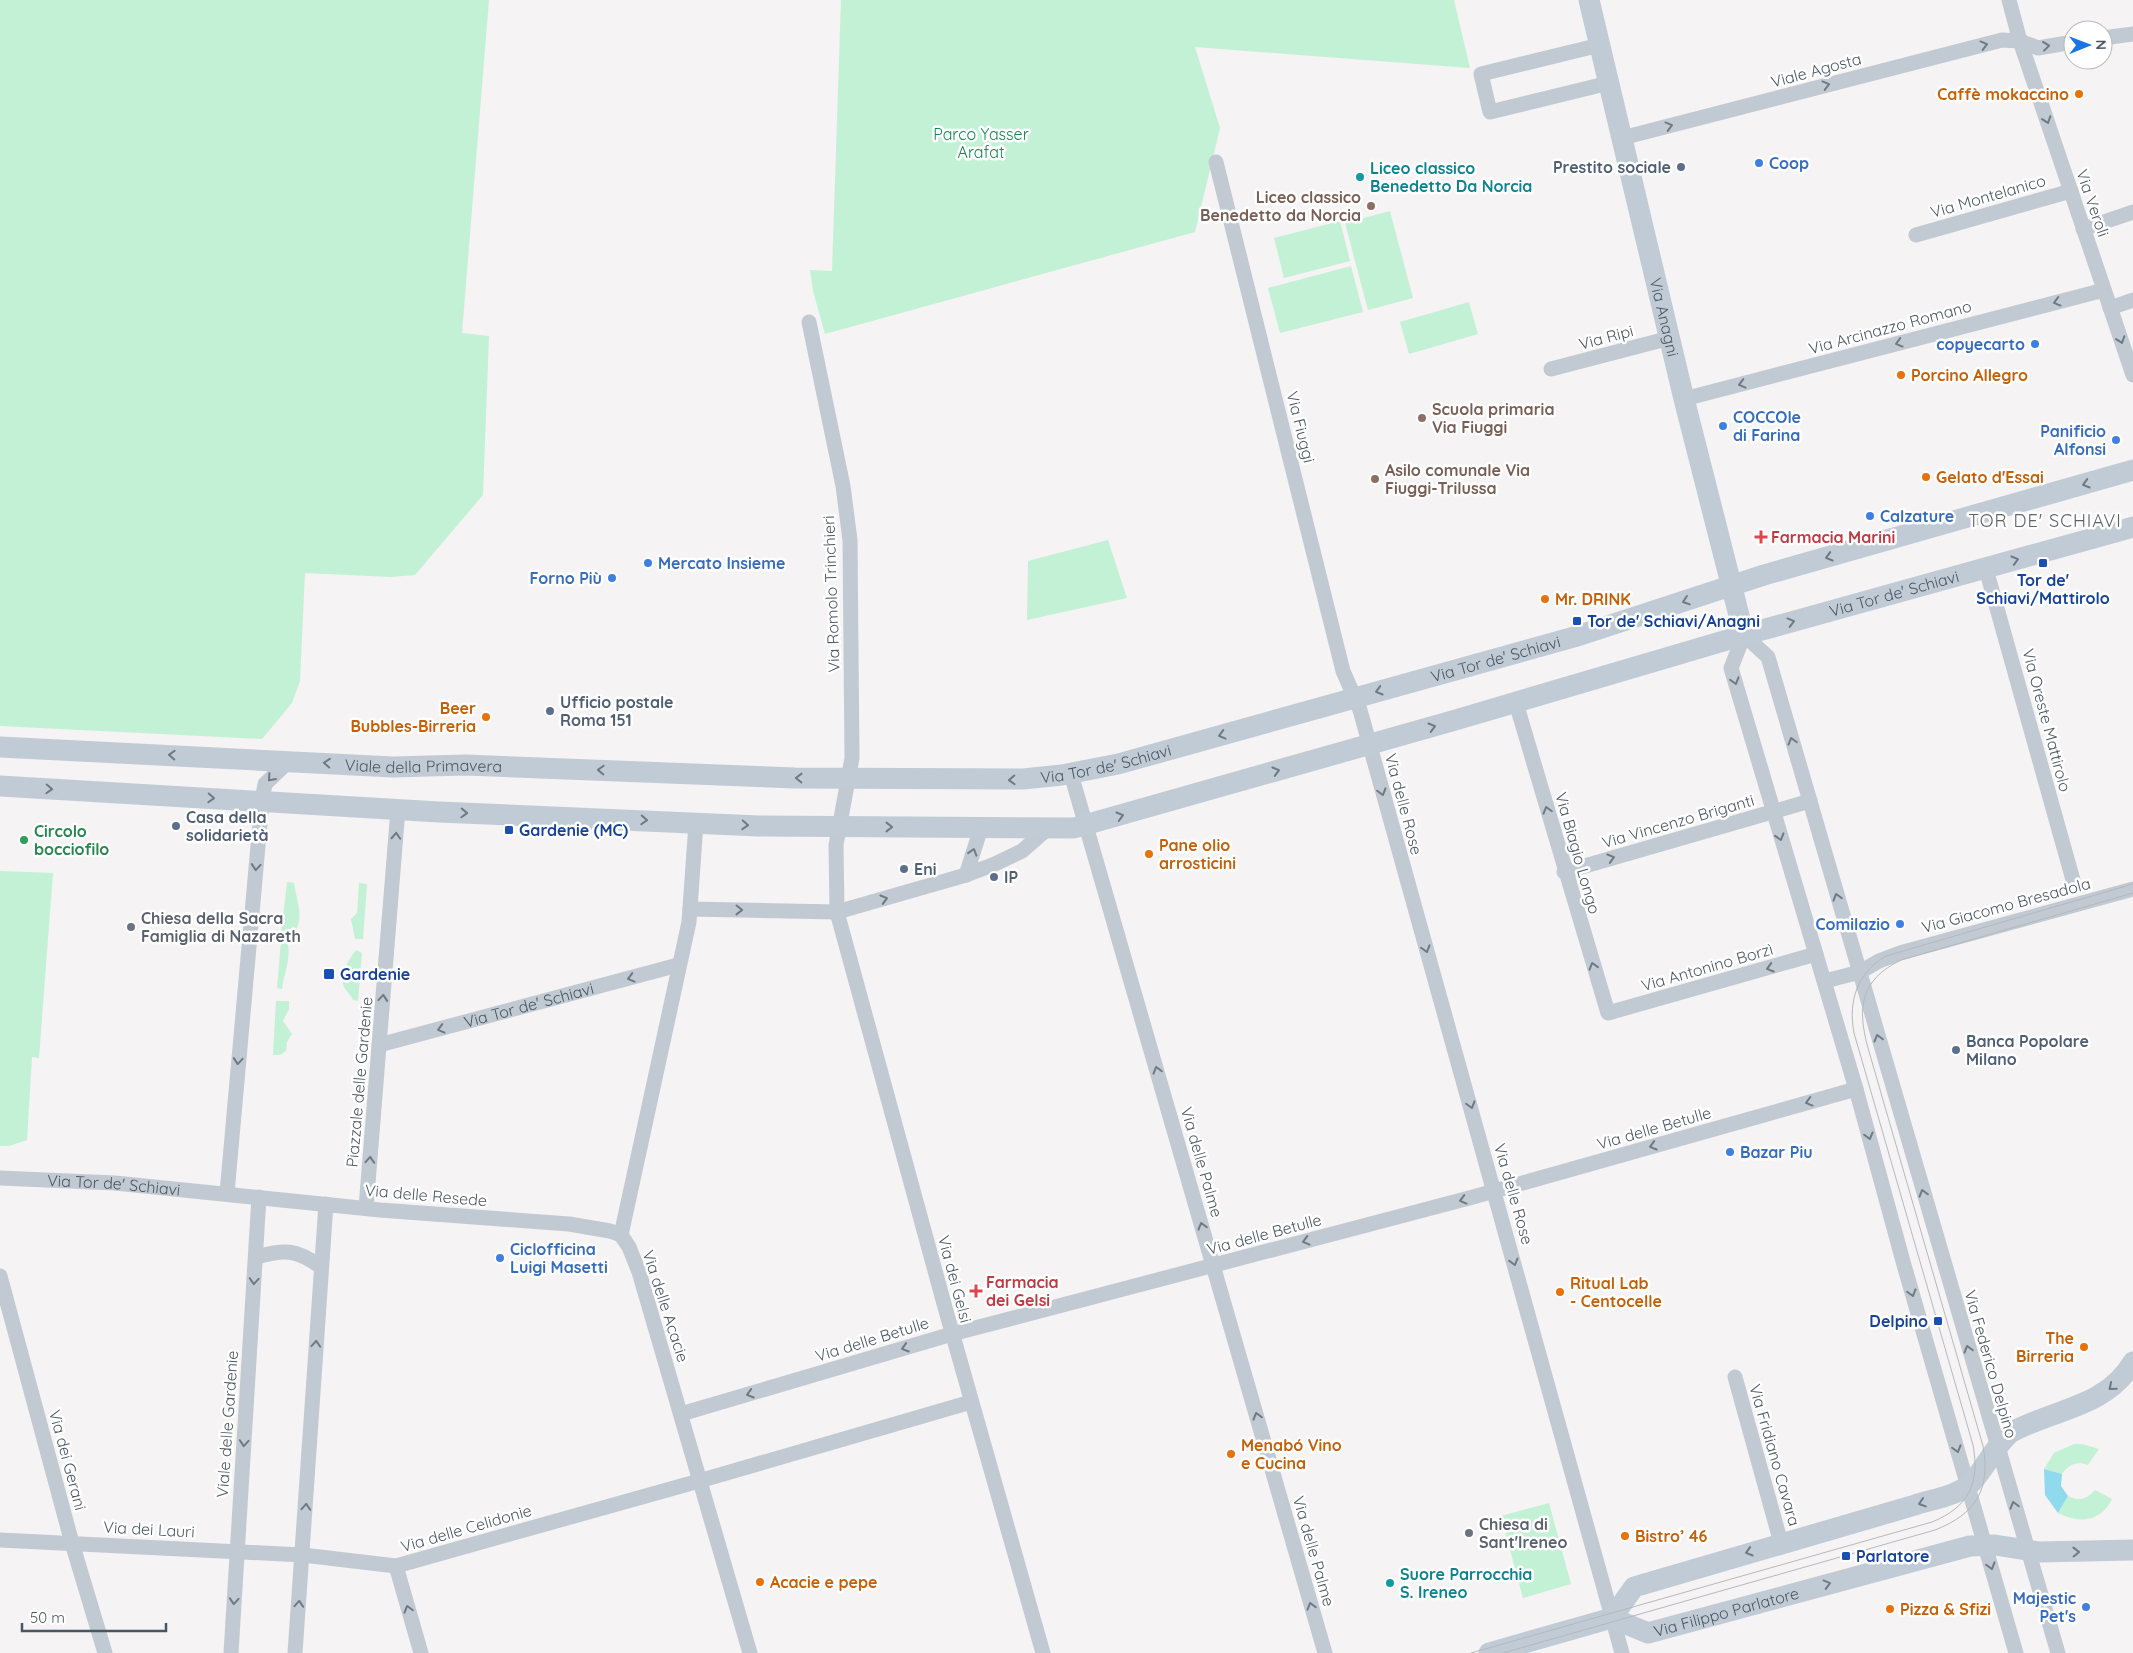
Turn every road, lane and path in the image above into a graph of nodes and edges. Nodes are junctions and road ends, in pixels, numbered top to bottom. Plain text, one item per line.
1 (1589, 0) edge
2 (2009, 0) edge
3 (2132, 34) edge
4 (2113, 37) edge
5 (2020, 41) junction
6 (2063, 44) edge
7 (1600, 45) junction
8 (1609, 83) junction
9 (1622, 138) junction
10 (1216, 162) dead end
11 (2071, 190) junction
12 (2133, 212) edge
13 (2083, 229) junction
14 (1916, 235) dead end
15 (2104, 290) junction
16 (2133, 300) edge
17 (2110, 308) junction
18 (809, 322) dead end
19 (1670, 338) junction
20 (1551, 370) dead end
21 (2133, 376) edge
22 (1684, 399) junction
23 (2133, 470) edge
24 (2133, 527) edge
25 (1986, 569) junction
26 (1732, 586) junction
27 (1744, 635) junction
28 (1356, 698) junction
29 (1516, 703) junction
30 (1370, 745) junction
31 (0, 747) edge
32 (290, 760) junction
33 (1071, 774) junction
34 (847, 778) junction
35 (0, 786) edge
36 (262, 801) junction
37 (1810, 802) junction
38 (398, 809) junction
39 (1773, 812) junction
40 (696, 823) junction
41 (1086, 825) junction
42 (840, 828) junction
43 (981, 828) junction
44 (1047, 829) junction
45 (1564, 872) junction
46 (966, 875) junction
47 (2073, 880) dead end
48 (2133, 889) edge
49 (690, 909) junction
50 (837, 912) junction
51 (1816, 954) junction
52 (678, 965) junction
53 (1860, 972) junction
54 (1825, 981) junction
55 (1608, 1013) joint
56 (379, 1045) junction
57 (1856, 1089) junction
58 (0, 1178) edge
59 (1495, 1191) junction
60 (227, 1194) junction
61 (259, 1197) junction
62 (326, 1204) junction
63 (366, 1208) junction
64 (621, 1235) junction
65 (256, 1257) junction
66 (1214, 1265) junction
67 (321, 1267) junction
68 (0, 1276) edge
69 (952, 1334) junction
70 (2133, 1362) edge
71 (1735, 1377) dead end
72 (971, 1402) junction
73 (681, 1414) junction
74 (1997, 1448) junction
75 (699, 1481) junction
76 (1968, 1485) junction
77 (0, 1540) edge
78 (72, 1543) junction
79 (1781, 1543) junction
80 (1984, 1544) junction
81 (2133, 1550) edge
82 (2027, 1551) junction
83 (237, 1552) junction
84 (303, 1555) junction
85 (396, 1566) junction
86 (1612, 1618) junction
87 (105, 1653) edge
88 (231, 1653) edge
89 (295, 1653) edge
90 (421, 1653) edge
91 (750, 1653) edge
92 (1043, 1653) edge
93 (1325, 1653) edge
94 (1489, 1653) edge
95 (1622, 1653) edge
96 (2016, 1653) edge
97 (2058, 1653) edge

1 - 7 main road, Via Anagni
2 - 5 street, Via Veroli
3 - 4 street
5 -> 6 street, Viale Agosta
9 -> 5 street, Viale Agosta
5 -> 11 street, Via Veroli
7 - 8 main road, Via Anagni
7 - 8 street
8 - 9 main road, Via Anagni
9 - 19 main road, Via Anagni
10 - 28 street, Via Fiuggi
11 - 13 street, Via Veroli
11 - 14 street, Via Montelanico
12 - 13 street
13 - 15 street, Via Veroli
15 - 17 street, Via Veroli
15 -> 22 street, Via Arcinazzo Romano
16 - 17 street
17 -> 21 street, Via Veroli
18 - 34 street, Via Romolo Trinchieri
19 - 20 street, Via Ripi
19 - 22 main road, Via Anagni
22 - 26 main road, Via Anagni
23 -> 26 main road, Via Tor de' Schiavi
25 -> 24 main road, Via Tor de' Schiavi
27 -> 25 main road, Via Tor de' Schiavi
25 - 47 street, Via Oreste Mattirolo
26 - 27 main road, Via Anagni
26 -> 28 main road, Via Tor de' Schiavi
27 - 29 main road, Via Tor de' Schiavi
37 -> 27 street
27 -> 39 street
28 - 30 street, Via Fiuggi
28 -> 33 main road, Via Tor de' Schiavi
30 -> 29 main road, Via Tor de' Schiavi
45 -> 29 street, Via Biagio Longo
41 -> 30 main road, Via Tor de' Schiavi
30 -> 59 street, Via delle Rose
32 -> 31 main road, Viale della Primavera
34 -> 32 main road, Viale della Primavera
32 -> 36 street
33 -> 34 main road, Via Tor de' Schiavi
33 - 41 street, Via delle Palme
34 - 42 street, Via Romolo Trinchieri
35 -> 36 main road
36 - 38 main road
36 -> 60 street
37 - 39 street
53 -> 37 street, Via Federico Delpino
38 -> 40 main road
56 -> 38 street, Piazzale delle Gardenie
45 -> 39 street, Via Vincenzo Briganti
39 -> 51 street
40 -> 42 main road, Via Tor de' Schiavi
40 - 49 street
41 - 44 main road, Via Tor de' Schiavi
66 -> 41 street, Via delle Palme
42 -> 43 main road, Via Tor de' Schiavi
42 - 50 street, Via dei Gelsi
43 - 44 main road, Via Tor de' Schiavi
46 -> 43 street
44 - 46 street
55 -> 45 street, Via Biagio Longo
50 -> 46 street
48 - 53 street, Via Giacomo Bresadola
49 -> 50 street
49 - 52 street
50 - 69 street, Via dei Gelsi
51 - 54 street
51 -> 55 street, Via Antonino Borzì
52 -> 56 street, Via Tor de' Schiavi
52 - 64 street
53 - 54 street, Via Giacomo Bresadola
74 -> 53 street, Via Federico Delpino
54 - 57 street
63 -> 56 street, Piazzale delle Gardenie
57 -> 59 street, Via delle Betulle
57 -> 76 street
58 - 60 street, Via Tor de' Schiavi
59 -> 66 street, Via delle Betulle
59 -> 86 street, Via delle Rose
60 - 61 street, Via delle Resede
61 - 62 street, Via delle Resede
61 - 65 street, Viale delle Gardenie
62 - 63 street, Via delle Resede
62 - 67 street
63 - 64 street, Via delle Resede
64 - 73 street, Via delle Acacie
65 - 67 street
65 -> 83 street, Viale delle Gardenie
66 - 69 street, Via delle Betulle
93 -> 66 street, Via delle Palme
84 -> 67 street
68 - 78 street, Via dei Gerani
69 - 72 street, Via dei Gelsi
69 -> 73 street, Via delle Betulle
70 -> 74 main road
71 - 79 street, Via Fridiano Cavara
72 - 75 street
72 - 92 street, Via dei Gelsi
73 - 75 street, Via delle Acacie
74 - 76 main road
82 -> 74 street, Via Federico Delpino
75 - 85 street, Via delle Celidonie
75 - 91 street, Via delle Acacie
76 -> 79 main road
76 - 80 street
77 - 78 street, Via dei Lauri
78 - 83 street, Via dei Lauri
78 - 87 street, Via dei Gerani
79 -> 86 main road
80 - 82 main road, Via Filippo Parlatore
86 -> 80 main road, Via Filippo Parlatore
80 -> 96 street
82 -> 81 main road, Via Filippo Parlatore
82 - 97 street, Via Federico Delpino
83 - 84 street, Via delle Celidonie
83 -> 88 street, Viale delle Gardenie
84 - 85 street, Via delle Celidonie
89 -> 84 street
90 -> 85 street
86 - 94 main road
86 - 95 street, Via delle Rose

